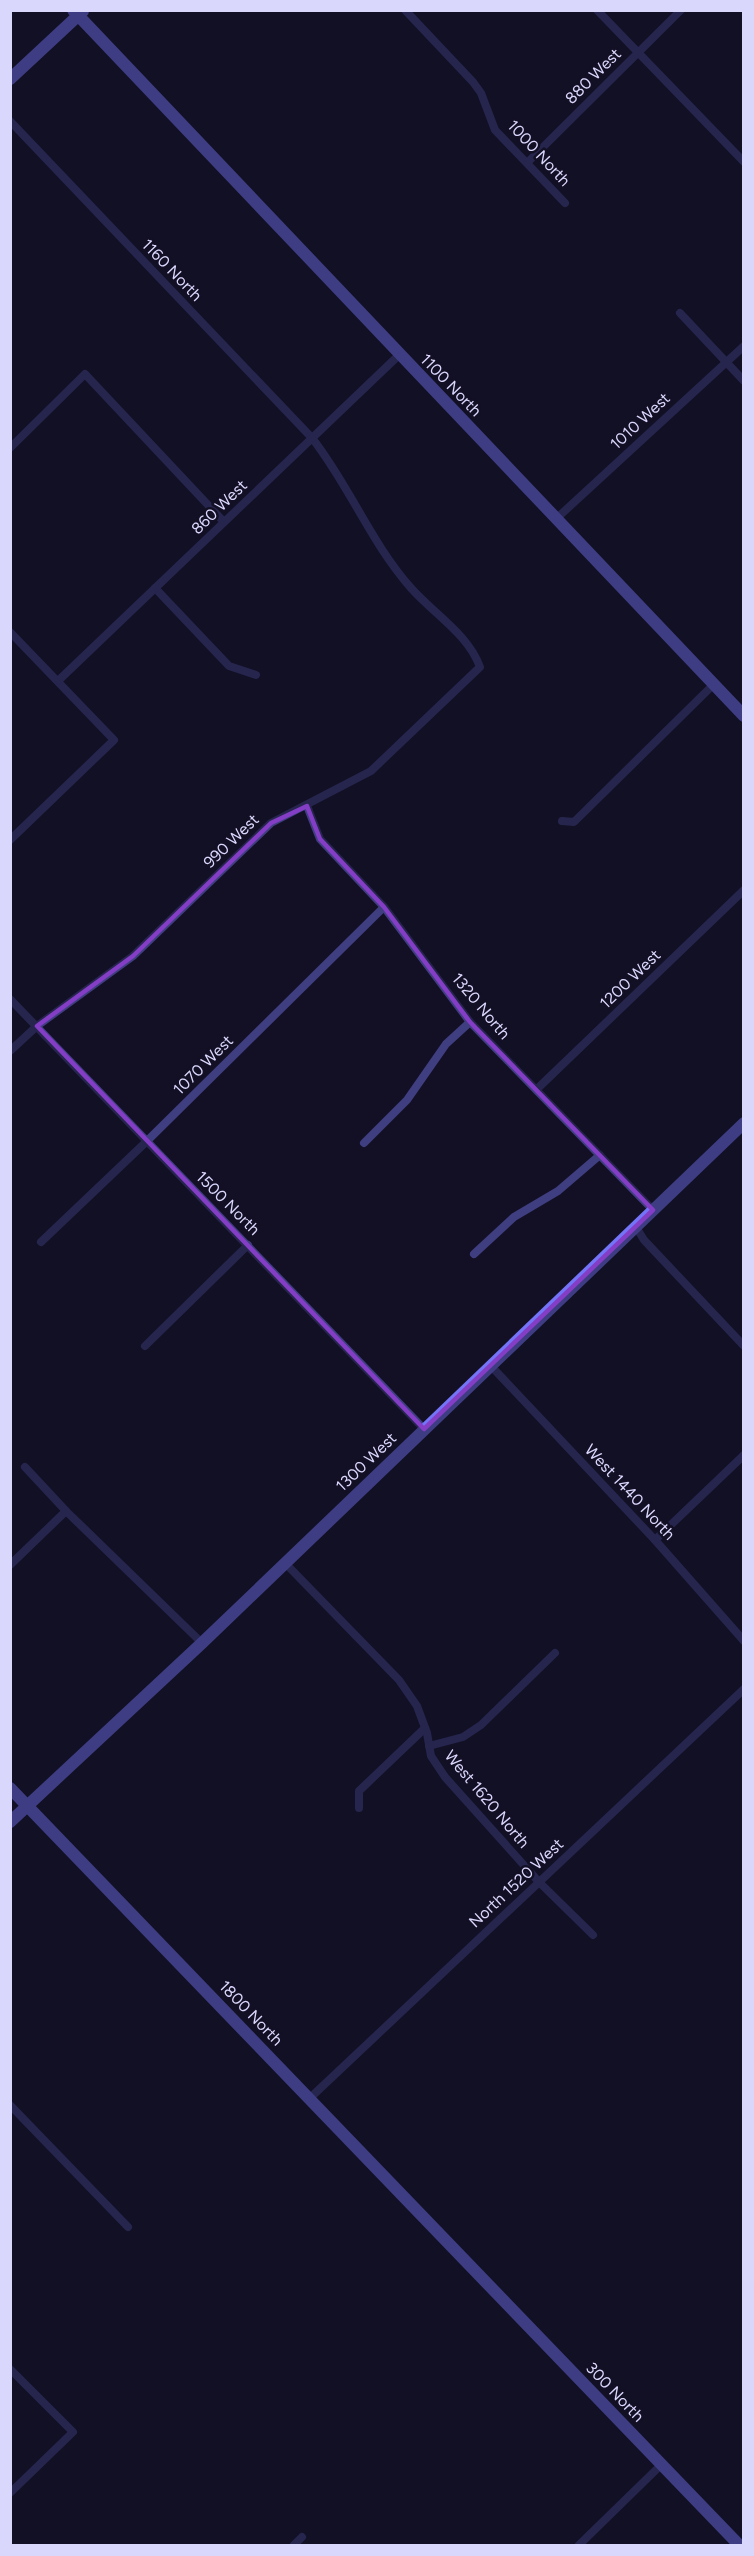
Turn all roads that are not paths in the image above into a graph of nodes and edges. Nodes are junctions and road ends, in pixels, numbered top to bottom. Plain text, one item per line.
1 (405, 10) edge
2 (597, 10) edge
3 (681, 10) edge
4 (78, 12) edge
5 (638, 52) junction
6 (10, 79) edge
7 (10, 121) edge
8 (744, 162) edge
9 (527, 163) junction
10 (566, 203) dead end
11 (680, 313) dead end
12 (744, 346) edge
13 (399, 355) junction
14 (726, 362) junction
15 (744, 381) edge
16 (312, 438) junction
17 (10, 448) edge
18 (557, 518) junction
19 (224, 522) junction
20 (155, 588) junction
21 (10, 632) edge
22 (480, 667) joint
23 (256, 675) dead end
24 (59, 680) junction
25 (714, 684) junction
26 (744, 716) edge
27 (307, 806) junction
28 (562, 821) dead end
29 (10, 840) edge
30 (744, 890) edge
31 (384, 907) junction
32 (10, 999) edge
33 (470, 1022) junction
34 (37, 1026) junction
35 (10, 1051) edge
36 (537, 1089) junction
37 (744, 1124) edge
38 (146, 1142) junction
39 (364, 1143) dead end
40 (600, 1155) junction
41 (653, 1210) junction
42 (636, 1227) junction
43 (41, 1242) dead end
44 (248, 1245) junction
45 (474, 1254) dead end
46 (145, 1346) dead end
47 (744, 1346) edge
48 (491, 1366) junction
49 (424, 1429) junction
50 (744, 1455) edge
51 (25, 1467) dead end
52 (66, 1511) junction
53 (655, 1540) junction
54 (285, 1563) junction
55 (10, 1565) edge
56 (744, 1641) edge
57 (202, 1643) junction
58 (555, 1653) dead end
59 (744, 1689) edge
60 (425, 1728) junction
61 (429, 1746) junction
62 (10, 1788) edge
63 (28, 1806) junction
64 (359, 1808) dead end
65 (10, 1822) edge
66 (539, 1882) junction
67 (593, 1935) dead end
68 (310, 2098) junction
69 (10, 2105) edge
70 (128, 2227) dead end
71 (466, 2262) joint
72 (10, 2369) edge
73 (662, 2464) junction
74 (10, 2493) edge
75 (302, 2537) dead end
76 (293, 2546) edge
77 (578, 2546) edge
78 (740, 2546) edge

1 - 9 street, 1000 North
2 - 5 street
3 - 5 street, 880 West
4 - 6 street
4 - 13 street, 1100 North
5 - 8 street
5 - 9 street, 880 West
7 - 16 street, 1160 North
9 - 10 street, 1000 North
11 - 14 street
12 - 14 street, 1010 West
13 - 16 street, 860 West
13 - 18 street, 1100 North
14 - 15 street
14 - 18 street, 1010 West
16 - 19 street, 860 West
16 - 22 street, 1160 North
17 - 19 street
18 - 25 street, 1100 North
19 - 20 street, 860 West
20 - 23 street
20 - 24 street, 860 West
21 - 24 street
22 - 27 street, 990 West
24 - 29 street
25 - 26 street, 1100 North
25 - 28 street
27 - 31 street, 1320 North
27 - 34 street, 990 West
30 - 36 street, 1200 West
31 - 33 street, 1320 North
31 - 38 street, 1070 West
32 - 34 street, 1500 North
33 - 36 street, 1320 North
33 - 39 street
34 - 35 street, 990 West
34 - 38 street, 1500 North
36 - 40 street, 1320 North
37 - 41 street, 1300 West
38 - 43 street, 1070 West
38 - 44 street, 1500 North
40 - 41 street, 1320 North
40 - 45 street
41 - 42 street, 1300 West
42 - 47 street
42 - 48 street, 1300 West
44 - 46 street
44 - 49 street, 1500 North
48 - 49 street, 1300 West
48 - 53 street, West 1440 North
49 - 54 street, 1300 West
50 - 53 street
51 - 52 street
52 - 55 street
52 - 57 street
53 - 56 street, West 1440 North
54 - 57 street, 1300 West
54 - 60 street, West 1620 North
57 - 63 street, 1300 West
58 - 61 street
59 - 66 street, North 1520 West
60 - 61 street, West 1620 North
60 - 64 street
61 - 66 street, West 1620 North
62 - 63 street, 1800 North
63 - 65 street, 1300 West
63 - 68 street, 1800 North
66 - 67 street, West 1620 North
66 - 68 street, North 1520 West
68 - 71 street, 1800 North
69 - 70 street
71 - 73 street, 300 North
72 - 74 street
73 - 77 street
73 - 78 street, 300 North
75 - 76 street

